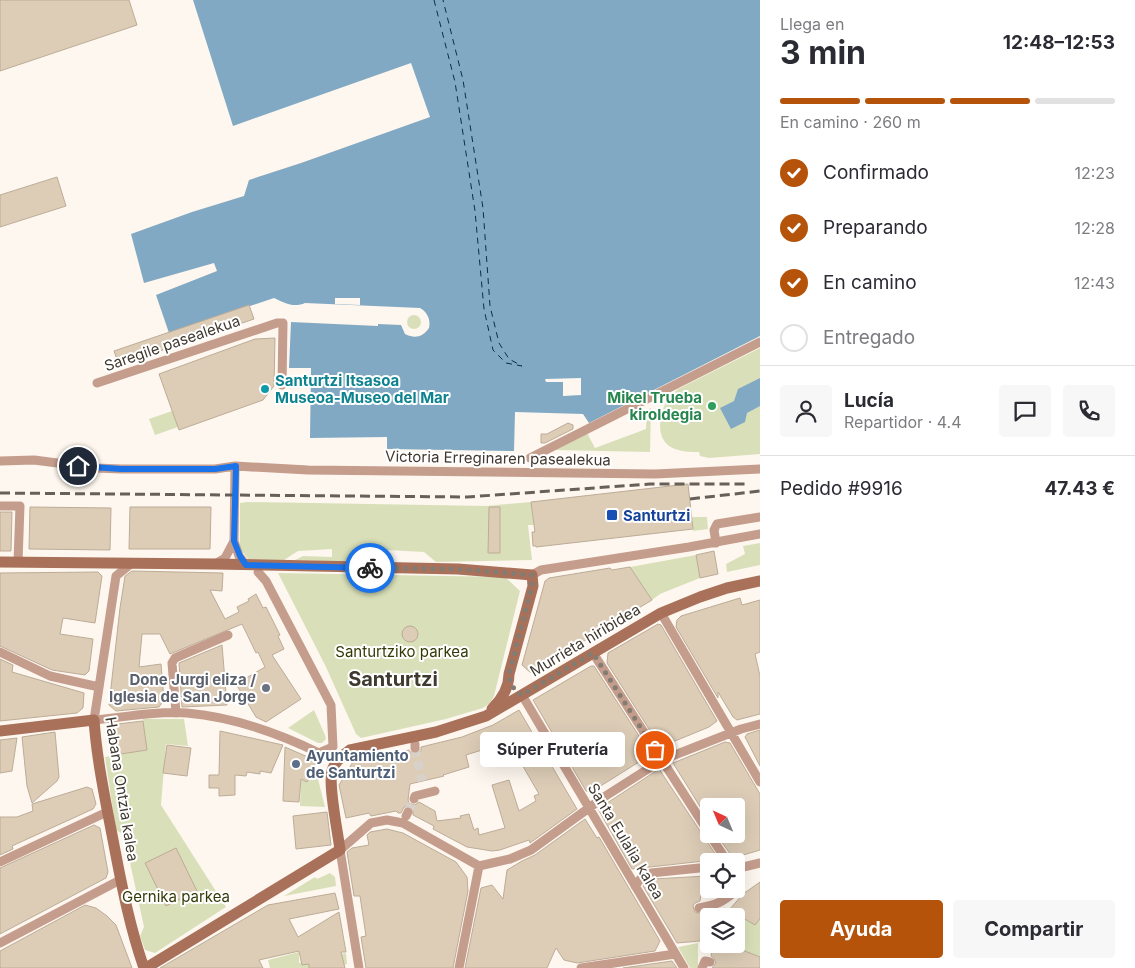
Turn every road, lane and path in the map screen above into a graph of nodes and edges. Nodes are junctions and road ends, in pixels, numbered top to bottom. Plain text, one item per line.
1 (760, 342) edge
2 (97, 383) dead end
3 (282, 385) dead end
4 (530, 458) dead end
5 (0, 460) edge
6 (236, 466) junction
7 (760, 469) edge
8 (0, 506) edge
9 (760, 517) edge
10 (760, 534) edge
11 (234, 541) junction
12 (716, 543) junction
13 (0, 562) edge
14 (18, 562) junction
15 (132, 563) junction
16 (215, 564) junction
17 (246, 565) junction
18 (258, 572) dead end
19 (532, 575) junction
20 (760, 581) edge
21 (661, 613) junction
22 (228, 635) dead end
23 (0, 652) edge
24 (593, 653) junction
25 (509, 681) junction
26 (99, 687) junction
27 (522, 695) junction
28 (176, 713) junction
29 (486, 716) junction
30 (94, 720) junction
31 (760, 724) edge
32 (0, 731) edge
33 (732, 733) junction
34 (662, 760) junction
35 (760, 782) edge
36 (435, 791) dead end
37 (414, 799) tunnel mouth
38 (589, 808) junction
39 (107, 812) junction
40 (700, 819) edge
41 (340, 850) junction
42 (0, 862) edge
43 (760, 863) edge
44 (479, 866) junction
45 (745, 866) edge
46 (700, 868) edge
47 (120, 880) junction
48 (635, 886) junction
49 (733, 898) edge
50 (699, 908) dead end
51 (0, 943) edge
52 (675, 954) junction
53 (145, 968) edge
54 (359, 968) edge
55 (459, 968) edge
56 (581, 968) edge
57 (684, 968) edge

1 - 4 street
2 - 3 street, Saregile pasealekua
5 - 6 street, Victoria Erreginaren pasealekua
6 - 7 street, Victoria Erreginaren pasealekua
6 - 11 street
8 - 14 street
9 - 12 street
10 - 12 street
11 - 16 street
11 - 17 street
12 - 19 street
13 - 14 street
14 - 15 street
15 - 16 street
15 - 26 street, Habana Ontzia kalea
16 - 17 street
17 - 19 street
18 - 28 street
19 - 25 street
20 - 21 street, Murrieta hiribidea
21 - 24 street, Murrieta hiribidea
21 - 33 street
22 - 28 street
23 - 26 street
24 - 27 street, Murrieta hiribidea
24 - 34 street
25 - 27 street, Santa Eulalia kalea
25 - 29 street
26 - 30 street, Habana Ontzia kalea
27 - 29 street, Murrieta hiribidea
27 - 38 street, Santa Eulalia kalea
28 - 30 street
29 - 41 street, Murrieta hiribidea
30 - 32 street
30 - 39 street, Habana Ontzia kalea
31 - 33 street
33 - 34 street
33 - 35 street
34 - 38 street
34 - 40 street
36 - 37 street
38 - 44 street
38 - 48 street, Santa Eulalia kalea
39 - 42 street
39 - 47 street, Habana Ontzia kalea
41 - 44 street
41 - 53 street
41 - 54 street
43 - 45 street
44 - 55 street
46 - 48 street
47 - 51 street
47 - 53 street, Habana Ontzia kalea
48 - 52 street, Santa Eulalia kalea
49 - 50 street
52 - 56 street
52 - 57 street, Santa Eulalia kalea

